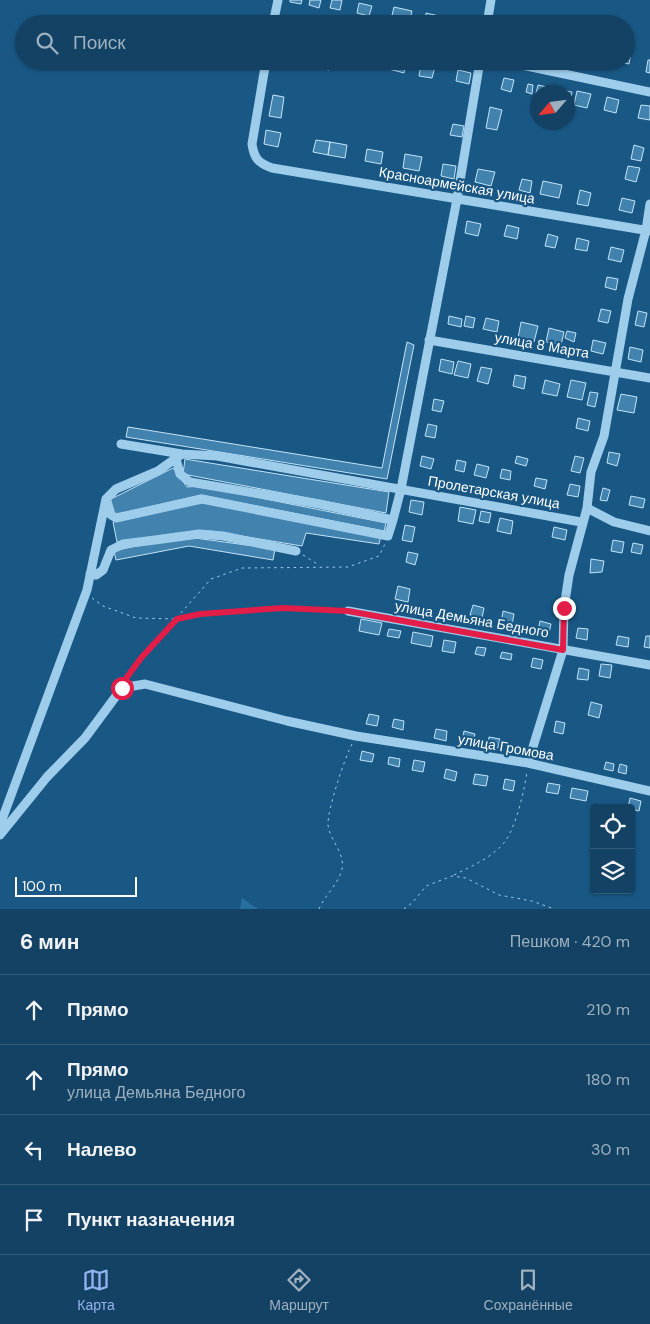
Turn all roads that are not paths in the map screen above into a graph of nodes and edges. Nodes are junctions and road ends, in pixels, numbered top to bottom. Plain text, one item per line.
1 (278, 0) edge
2 (491, 0) edge
3 (275, 15) edge
4 (488, 15) edge
5 (264, 70) edge
6 (478, 70) edge
7 (546, 70) edge
8 (650, 92) edge
9 (457, 199) junction
10 (650, 204) edge
11 (648, 231) edge
12 (429, 340) junction
13 (614, 371) junction
14 (650, 378) edge
15 (121, 444) dead end
16 (179, 456) junction
17 (401, 488) junction
18 (106, 499) junction
19 (587, 508) junction
20 (393, 520) junction
21 (581, 522) junction
22 (650, 530) edge
23 (296, 551) road end
24 (90, 574) junction
25 (348, 611) road end
26 (563, 650) junction
27 (650, 665) edge
28 (528, 763) junction
29 (650, 791) edge
30 (0, 825) edge
31 (0, 835) edge

1 - 3 street
2 - 4 street
5 - 9 street, Красноармейская улица
6 - 9 street
7 - 8 street
9 - 11 street, Красноармейская улица
9 - 12 street
10 - 11 street
11 - 13 street
12 - 13 street, улица 8 Марта
12 - 17 street
13 - 14 street, улица 8 Марта
13 - 19 street
15 - 16 street, Пролетарская улица
16 - 17 street, Пролетарская улица
16 - 18 street
16 - 20 street
17 - 20 street
17 - 21 street, Пролетарская улица
18 - 20 street
18 - 24 street
19 - 21 street
19 - 22 street
21 - 26 street
23 - 24 street
24 - 30 street
25 - 26 street, улица Демьяна Бедного
26 - 27 street, улица Демьяна Бедного
26 - 28 street
28 - 29 street, улица Громова
28 - 31 street, улица Громова

